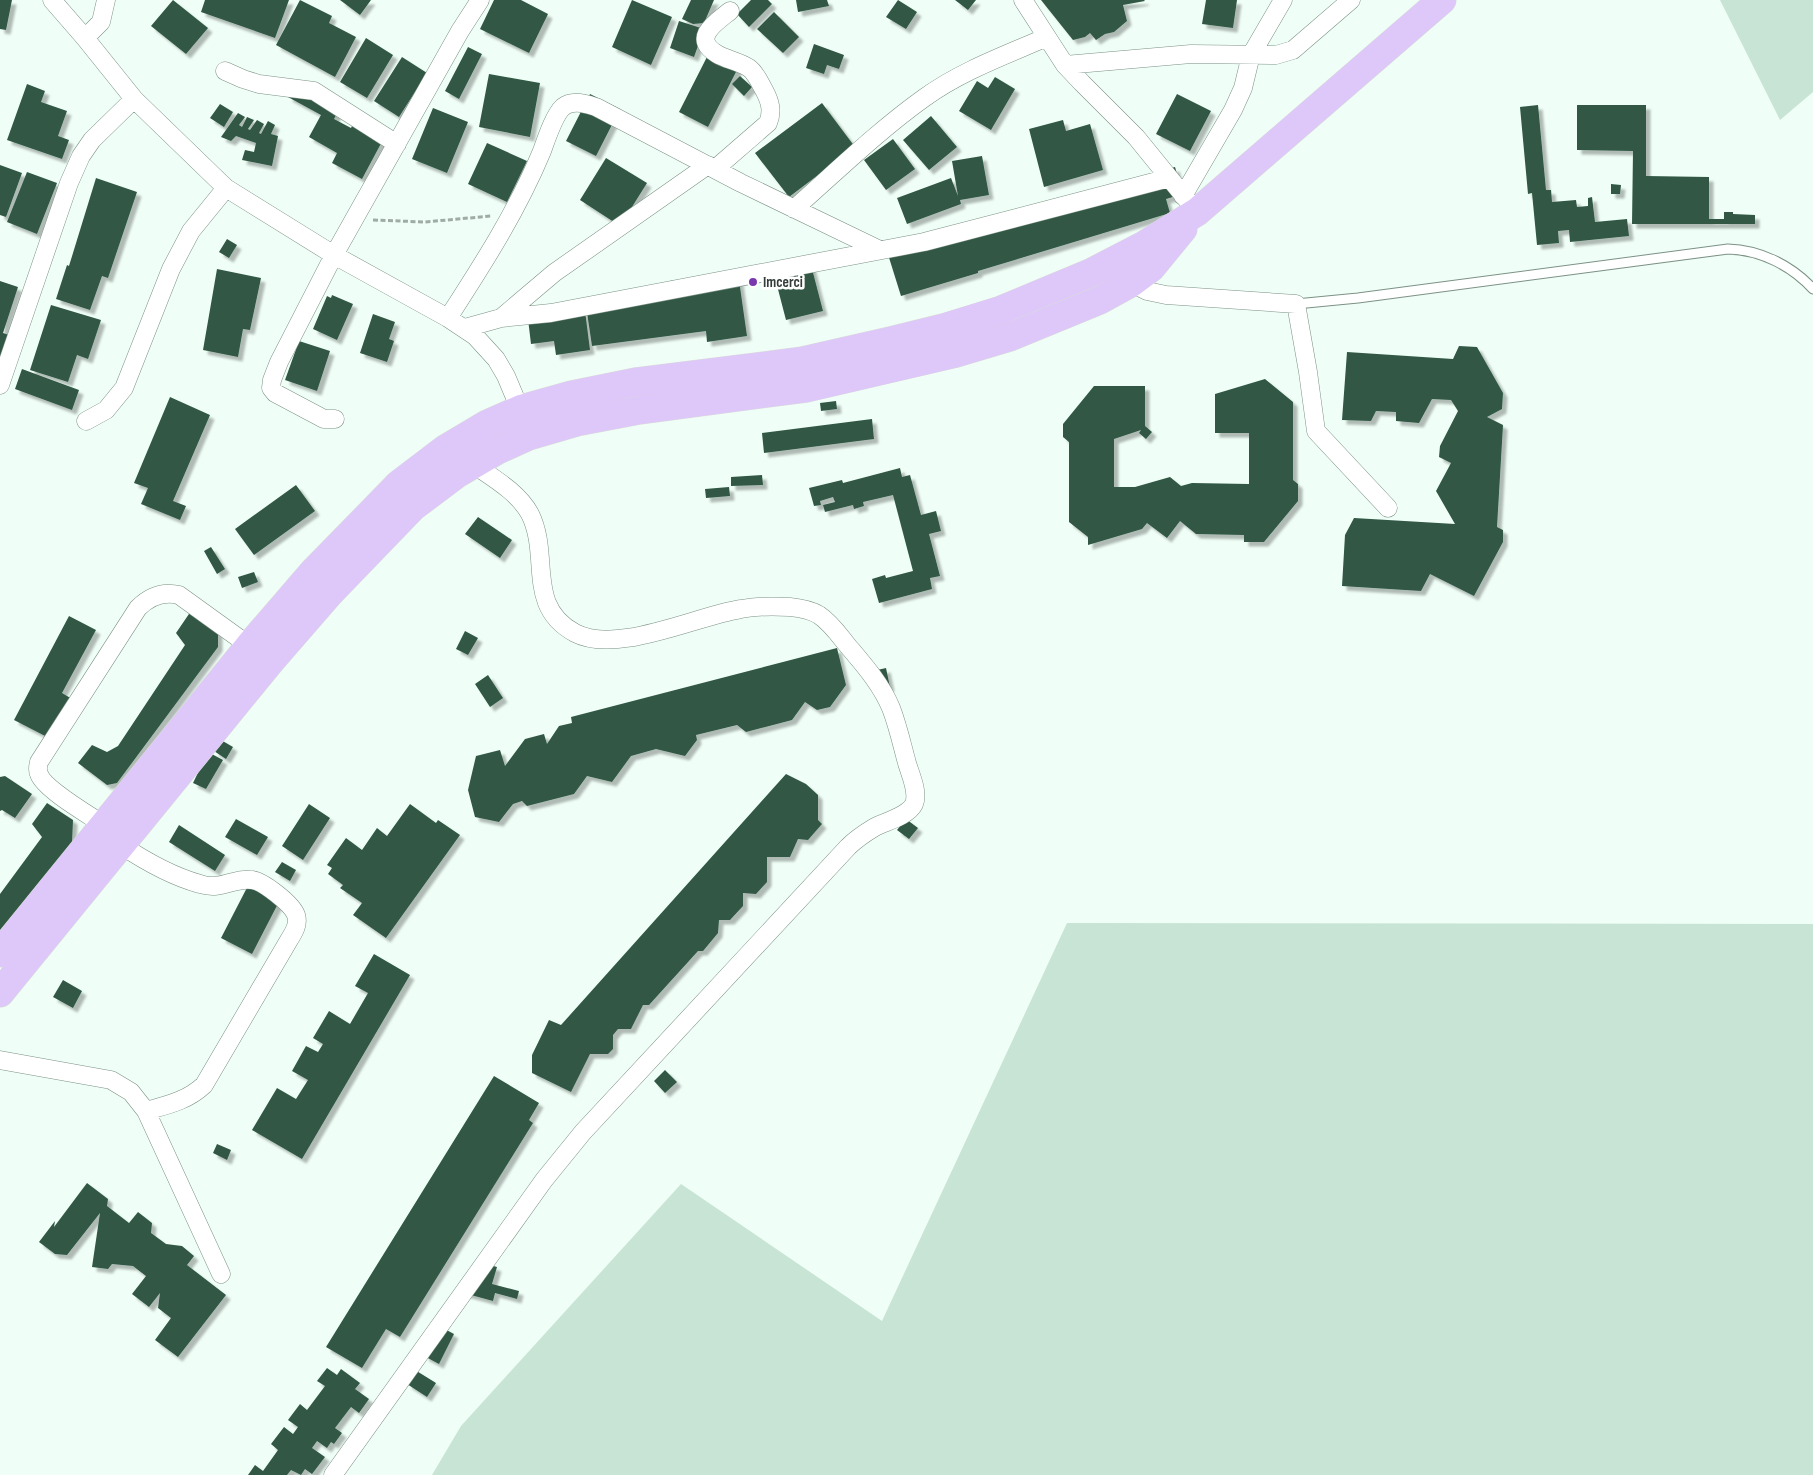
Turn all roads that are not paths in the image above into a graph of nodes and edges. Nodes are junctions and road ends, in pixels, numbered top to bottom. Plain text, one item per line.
1 (52, 0) edge
2 (106, 0) edge
3 (480, 0) edge
4 (1023, 0) edge
5 (1283, 0) edge
6 (1351, 0) edge
7 (1442, 0) edge
8 (730, 11) dead end
9 (1047, 37) junction
10 (85, 38) junction
11 (1252, 55) junction
12 (1065, 64) junction
13 (225, 71) dead end
14 (134, 99) junction
15 (397, 144) junction
16 (711, 167) junction
17 (1169, 178) junction
18 (226, 188) junction
19 (1190, 204) junction
20 (794, 209) junction
21 (880, 250) junction
22 (334, 255) junction
23 (1131, 283) junction
24 (1813, 289) edge
25 (1296, 304) junction
26 (448, 318) junction
27 (501, 318) junction
28 (465, 328) junction
29 (0, 385) edge
30 (521, 409) junction
31 (335, 419) dead end
32 (86, 421) dead end
33 (529, 436) junction
34 (473, 464) junction
35 (1388, 508) dead end
36 (260, 654) junction
37 (112, 835) junction
38 (0, 953) edge
39 (0, 993) edge
40 (0, 1060) edge
41 (146, 1111) junction
42 (221, 1274) dead end
43 (333, 1475) edge

1 - 10 street
2 - 10 street
3 - 15 street
4 - 9 street
5 - 11 street
6 - 11 street
7 - 19 main road
8 - 16 street
9 - 12 street
9 - 20 street
10 - 14 street
11 - 12 street
11 - 19 street
12 - 17 street
13 - 15 street
14 - 18 street
14 - 29 street
15 - 22 street
16 - 20 street
16 - 26 street
16 - 27 street
17 - 19 street
17 - 21 street
18 - 22 street
18 - 32 street
19 - 23 main road
19 - 30 main road
20 - 21 street
21 - 27 street
22 - 26 street
22 - 31 street
23 - 25 street
23 - 33 main road
24 - 25 lane
25 - 35 street
26 - 28 street
27 - 28 street
28 - 30 street
30 - 33 street
30 - 36 main road
33 - 34 main road
34 - 36 main road
34 - 43 street
36 - 37 main road
36 - 37 street
37 - 38 main road
37 - 39 main road
37 - 41 street
40 - 41 street
41 - 42 street

